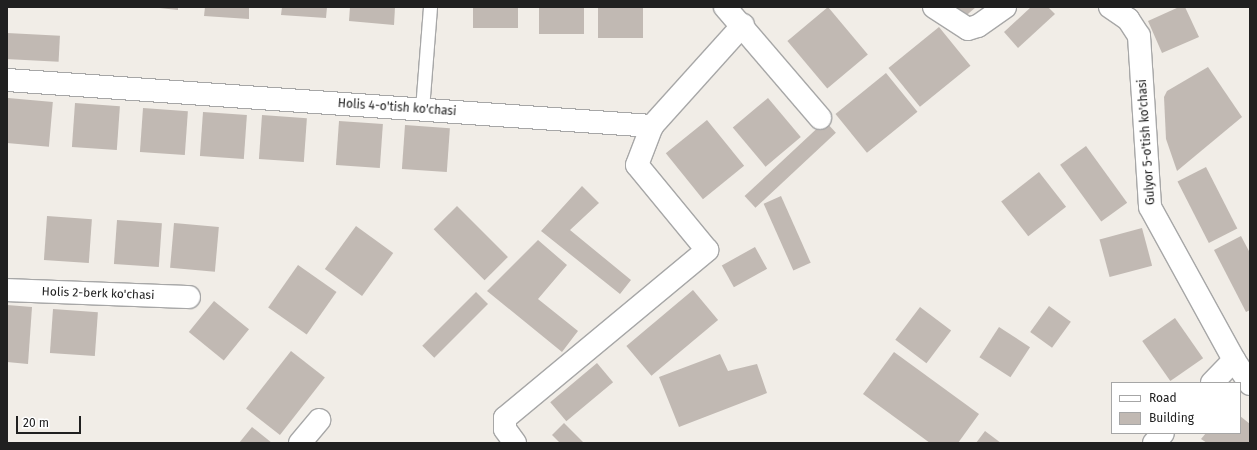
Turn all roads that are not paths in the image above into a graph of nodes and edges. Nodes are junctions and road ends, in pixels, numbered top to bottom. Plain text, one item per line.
1 (430, 7) edge
2 (725, 7) edge
3 (934, 7) edge
4 (1005, 7) edge
5 (1110, 7) edge
6 (743, 25) junction
7 (7, 80) edge
8 (422, 109) junction
9 (820, 118) dead end
10 (652, 126) junction
11 (7, 290) edge
12 (189, 297) dead end
13 (1234, 360) junction
14 (1213, 382) edge
15 (1250, 384) edge
16 (320, 420) dead end
17 (1162, 434) edge
18 (510, 436) edge
19 (300, 443) edge
20 (1154, 443) edge

1 - 8 lane
2 - 6 street
3 - 4 street
5 - 13 street, Gulyor 5-o'tish ko'chasi
6 - 9 street
6 - 10 street
7 - 8 street, Holis 4-o'tish ko'chasi
8 - 10 street, Holis 4-o'tish ko'chasi
10 - 18 street
11 - 12 street, Holis 2-berk ko'chasi
13 - 14 street
13 - 15 street, Gulyor 5-o'tish ko'chasi
16 - 19 street
17 - 20 street

